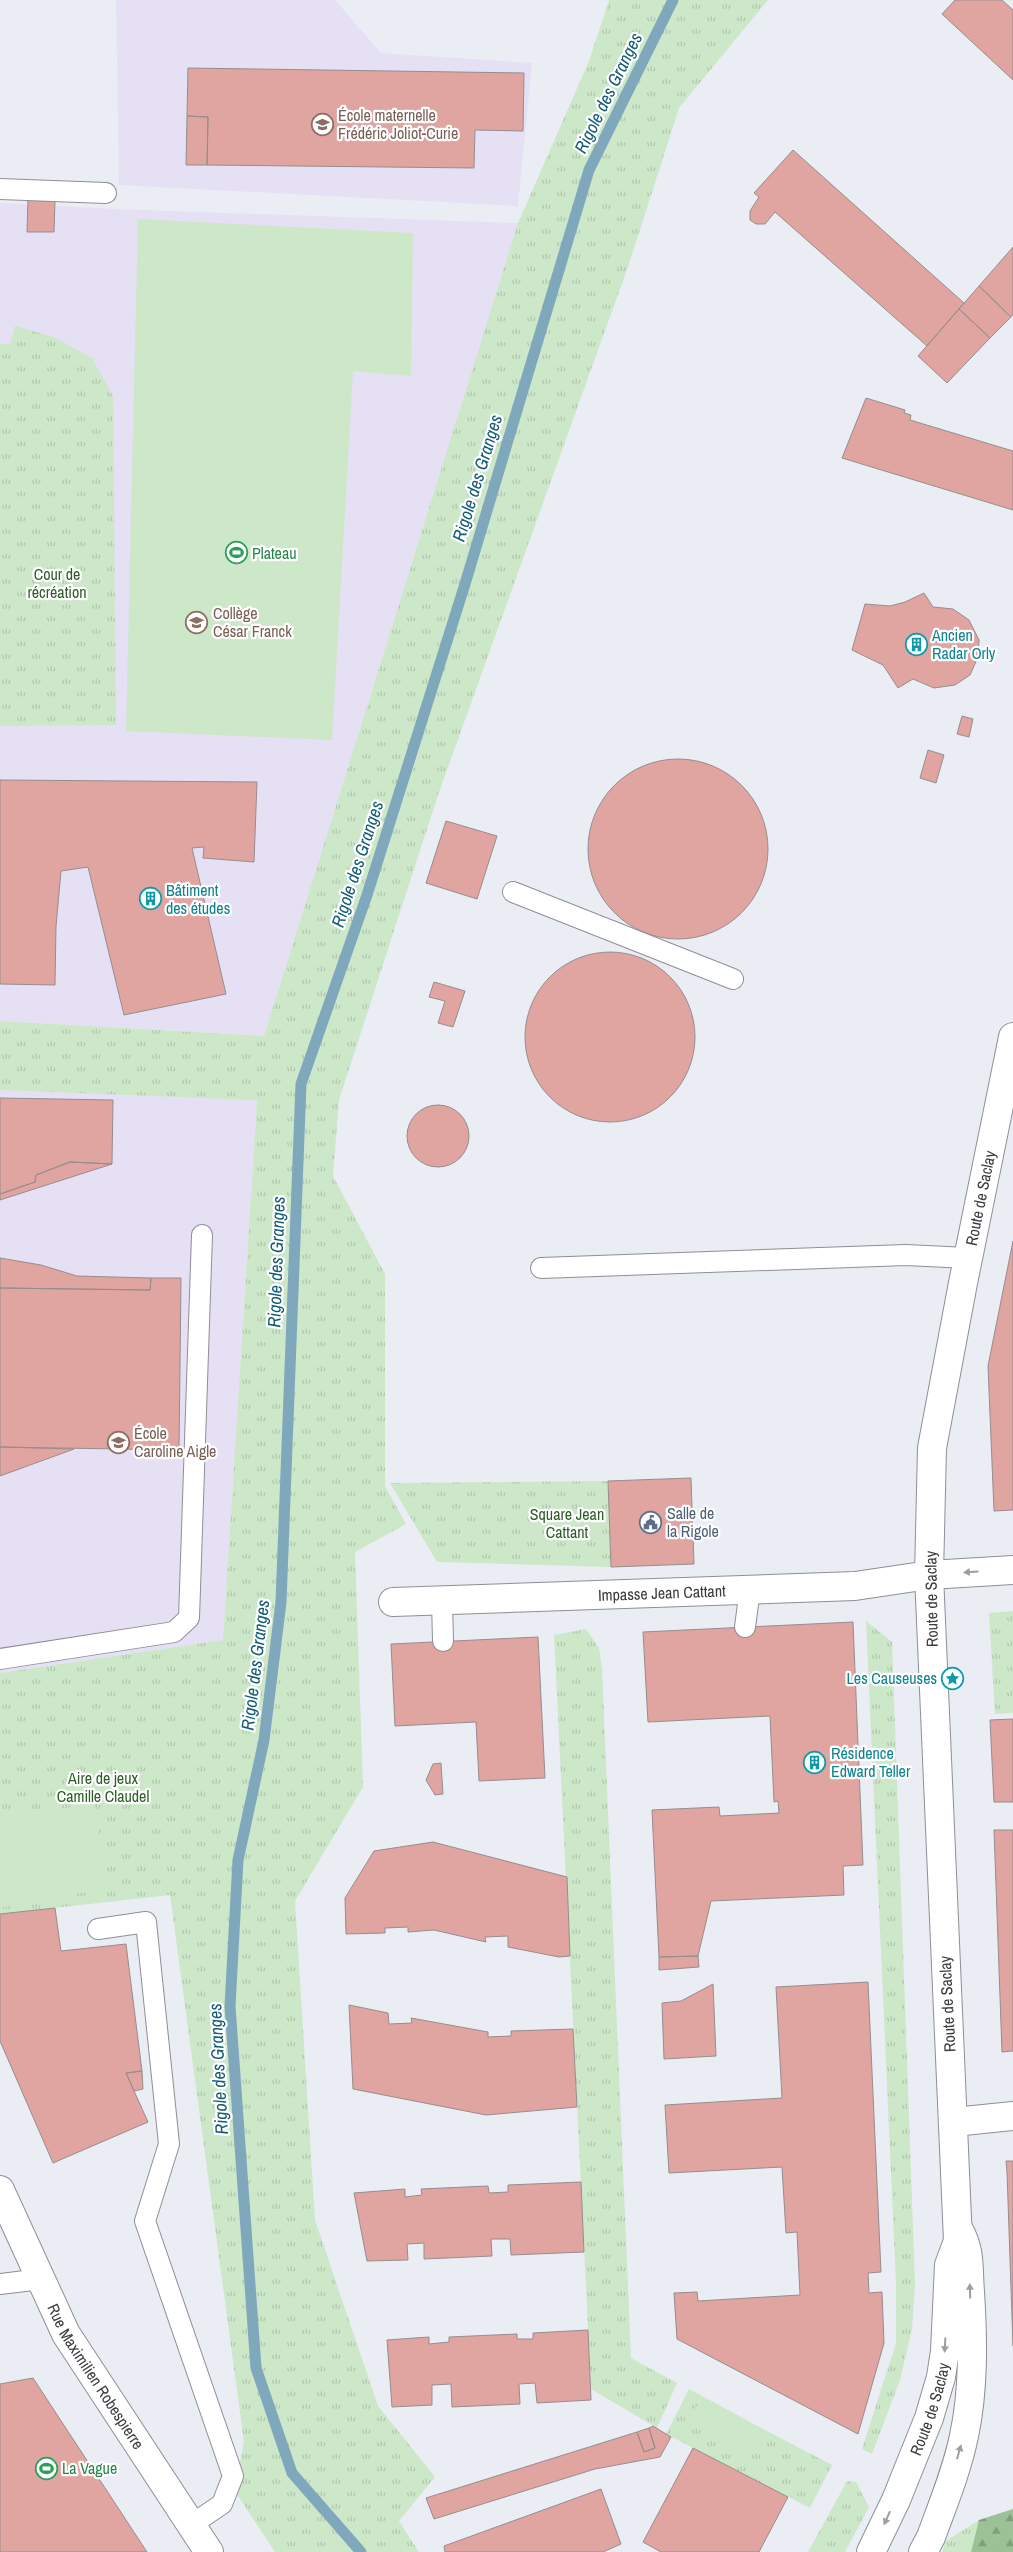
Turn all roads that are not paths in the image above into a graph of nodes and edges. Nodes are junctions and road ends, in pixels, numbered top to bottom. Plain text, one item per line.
1 (0, 189) edge
2 (106, 193) dead end
3 (514, 892) dead end
4 (733, 979) dead end
5 (1013, 1037) edge
6 (202, 1235) dead end
7 (968, 1258) junction
8 (541, 1268) dead end
9 (1013, 1570) edge
10 (929, 1575) junction
11 (750, 1589) junction
12 (442, 1600) junction
13 (393, 1602) dead end
14 (745, 1627) dead end
15 (443, 1641) dead end
16 (0, 1659) edge
17 (98, 1929) dead end
18 (1013, 2116) edge
19 (954, 2122) junction
20 (0, 2190) edge
21 (958, 2228) junction
22 (41, 2279) junction
23 (0, 2284) edge
24 (191, 2525) junction
25 (210, 2552) edge
26 (871, 2552) edge
27 (923, 2552) edge

1 - 2 lane
3 - 4 lane
5 - 7 main road, Route de Saclay
6 - 16 lane
7 - 8 lane
7 - 10 main road, Route de Saclay
9 -> 10 main road, Impasse Jean Cattant
10 - 11 main road, Impasse Jean Cattant
10 - 19 main road, Route de Saclay
11 - 12 main road, Impasse Jean Cattant
11 - 14 lane
12 - 13 main road, Impasse Jean Cattant
12 - 15 lane
17 - 24 lane
18 - 19 main road
19 - 21 main road, Route de Saclay
20 - 22 main road, Rue Maximilien Robespierre
21 -> 26 main road, Route de Saclay
27 -> 21 main road, Route de Saclay
22 - 23 lane
22 - 24 main road, Rue Maximilien Robespierre
24 - 25 main road, Rue Maximilien Robespierre

